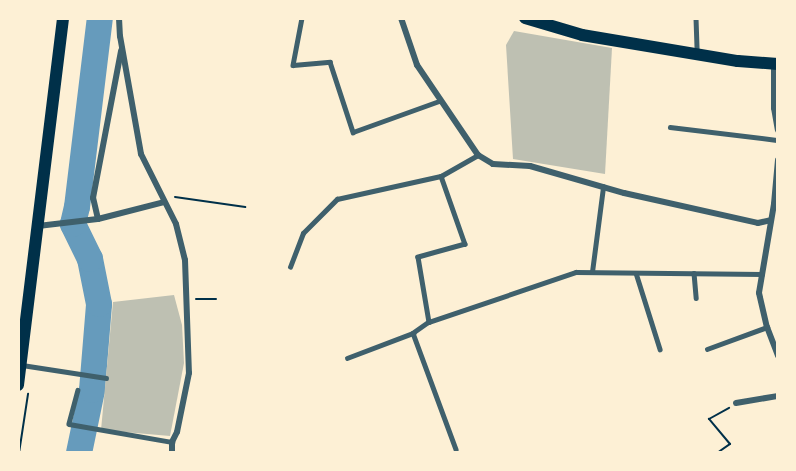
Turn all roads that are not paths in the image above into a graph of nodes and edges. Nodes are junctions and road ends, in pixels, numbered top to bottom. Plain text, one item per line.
1 (63, 18) edge
2 (119, 18) edge
3 (302, 18) edge
4 (401, 18) edge
5 (525, 18) edge
6 (696, 18) edge
7 (122, 47) junction
8 (697, 54) junction
9 (776, 64) edge
10 (439, 101) junction
11 (670, 127) dead end
12 (778, 130) edge
13 (778, 140) edge
14 (478, 155) junction
15 (778, 160) edge
16 (441, 176) junction
17 (603, 186) junction
18 (164, 202) junction
19 (776, 205) edge
20 (98, 219) junction
21 (771, 220) junction
22 (38, 226) junction
23 (290, 267) dead end
24 (592, 272) junction
25 (636, 273) junction
26 (694, 273) junction
27 (762, 274) junction
28 (696, 298) dead end
29 (429, 322) junction
30 (767, 327) junction
31 (413, 333) junction
32 (660, 349) dead end
33 (707, 349) dead end
34 (778, 356) edge
35 (347, 358) dead end
36 (20, 365) junction
37 (106, 378) dead end
38 (18, 385) edge
39 (78, 390) dead end
40 (778, 396) edge
41 (736, 403) road end
42 (172, 442) junction
43 (456, 448) dead end
44 (172, 453) edge

1 - 22 main road
2 - 7 street
3 - 10 lane
4 - 10 street
5 - 8 main road
6 - 8 lane
7 - 18 street
7 - 20 street
8 - 9 main road
9 - 12 street
10 - 14 street
11 - 13 lane
14 - 16 lane
14 - 17 street
15 - 19 street
16 - 23 lane
16 - 29 lane
17 - 21 street
17 - 24 lane
18 - 20 street
18 - 42 street
19 - 21 street
20 - 22 street
21 - 27 street
22 - 36 main road
24 - 25 lane
24 - 29 lane
25 - 26 lane
25 - 32 lane
26 - 27 lane
26 - 28 lane
27 - 30 street
29 - 31 lane
30 - 33 lane
30 - 34 street
31 - 35 lane
31 - 43 lane
36 - 37 lane
36 - 38 main road
39 - 42 lane
40 - 41 street
42 - 44 street

